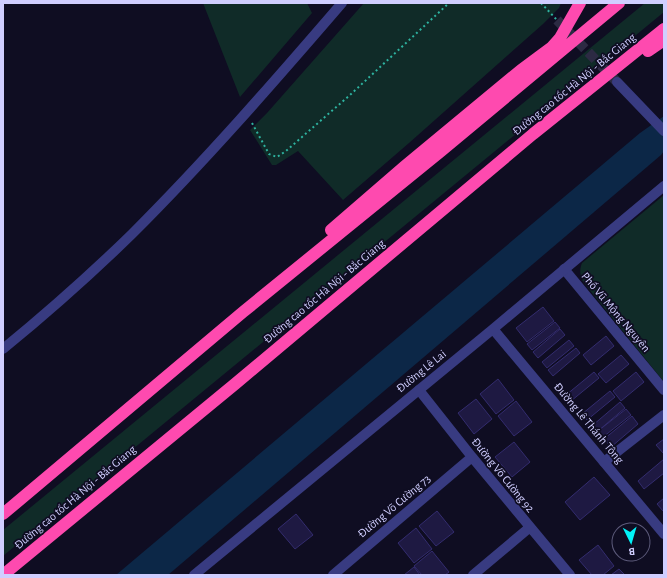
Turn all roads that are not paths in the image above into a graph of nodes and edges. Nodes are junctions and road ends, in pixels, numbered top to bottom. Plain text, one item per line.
1 (342, 3) edge
2 (580, 3) edge
3 (619, 3) edge
4 (664, 29) edge
5 (664, 40) edge
6 (617, 82) tunnel mouth
7 (664, 131) edge
8 (533, 134) junction
9 (664, 186) edge
10 (564, 269) junction
11 (243, 312) junction
12 (493, 329) junction
13 (3, 349) edge
14 (418, 390) junction
15 (664, 390) edge
16 (664, 415) edge
17 (472, 458) junction
18 (604, 462) junction
19 (3, 514) edge
20 (529, 528) junction
21 (664, 534) edge
22 (3, 575) edge
23 (195, 575) edge
24 (333, 575) edge
25 (473, 575) edge
26 (570, 575) edge

1 - 13 street
2 - 11 highway
3 - 11 highway
4 - 8 highway, Đường cao tốc Hà Nội - Bắc Giang
5 - 8 highway
6 - 7 street
8 - 22 highway, Đường cao tốc Hà Nội - Bắc Giang
9 - 10 street, Đường Lê Lai
10 - 12 street, Đường Lê Lai
10 - 15 street, Phố Vũ Mộng Nguyên
11 - 19 highway
12 - 14 street, Đường Lê Lai
12 - 18 street, Đường Lê Thánh Tông
14 - 17 street, Đường Võ Cường 92
14 - 23 street, Đường Lê Lai
16 - 18 street
17 - 20 street, Đường Võ Cường 92
17 - 24 street, Đường Võ Cường 73
18 - 21 street, Đường Lê Thánh Tông
20 - 25 street
20 - 26 street, Đường Võ Cường 92

